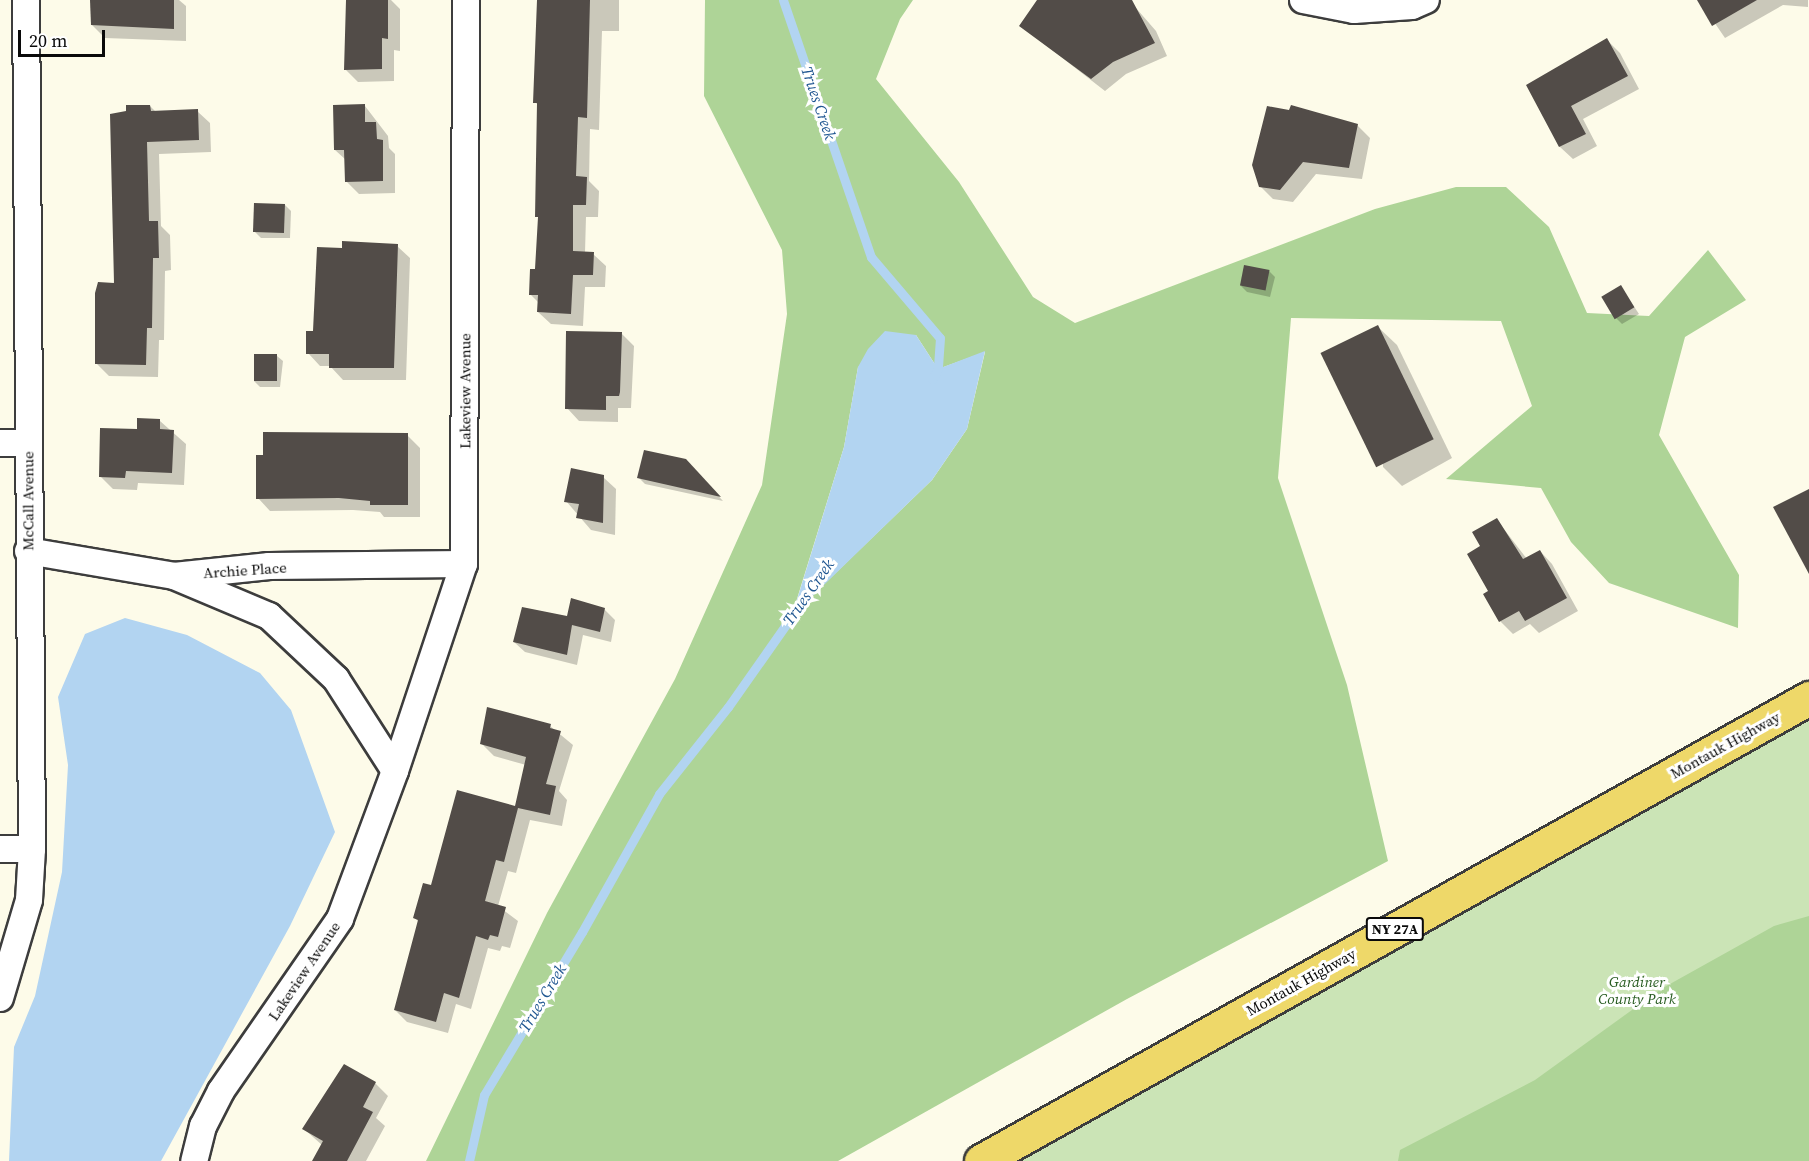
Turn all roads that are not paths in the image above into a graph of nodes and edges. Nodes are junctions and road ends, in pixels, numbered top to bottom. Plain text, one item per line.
1 (26, 0) edge
2 (465, 0) edge
3 (1304, 0) edge
4 (1426, 0) edge
5 (0, 443) edge
6 (28, 443) junction
7 (28, 551) junction
8 (464, 564) junction
9 (174, 576) junction
10 (1809, 698) edge
11 (395, 771) junction
12 (0, 849) edge
13 (32, 849) junction
14 (0, 998) edge
15 (194, 1161) edge
16 (981, 1161) edge

1 - 6 street, McCall Avenue
2 - 8 street, Lakeview Avenue
3 - 4 street
5 - 6 street
6 - 7 street, McCall Avenue
7 - 9 street, Archie Place
7 - 13 street, McCall Avenue
8 - 9 street, Archie Place
8 - 11 street, Lakeview Avenue
9 - 11 street
10 - 16 main road, Montauk Highway / NY 27A
11 - 15 street, Lakeview Avenue
12 - 13 street
13 - 14 street, McCall Avenue

